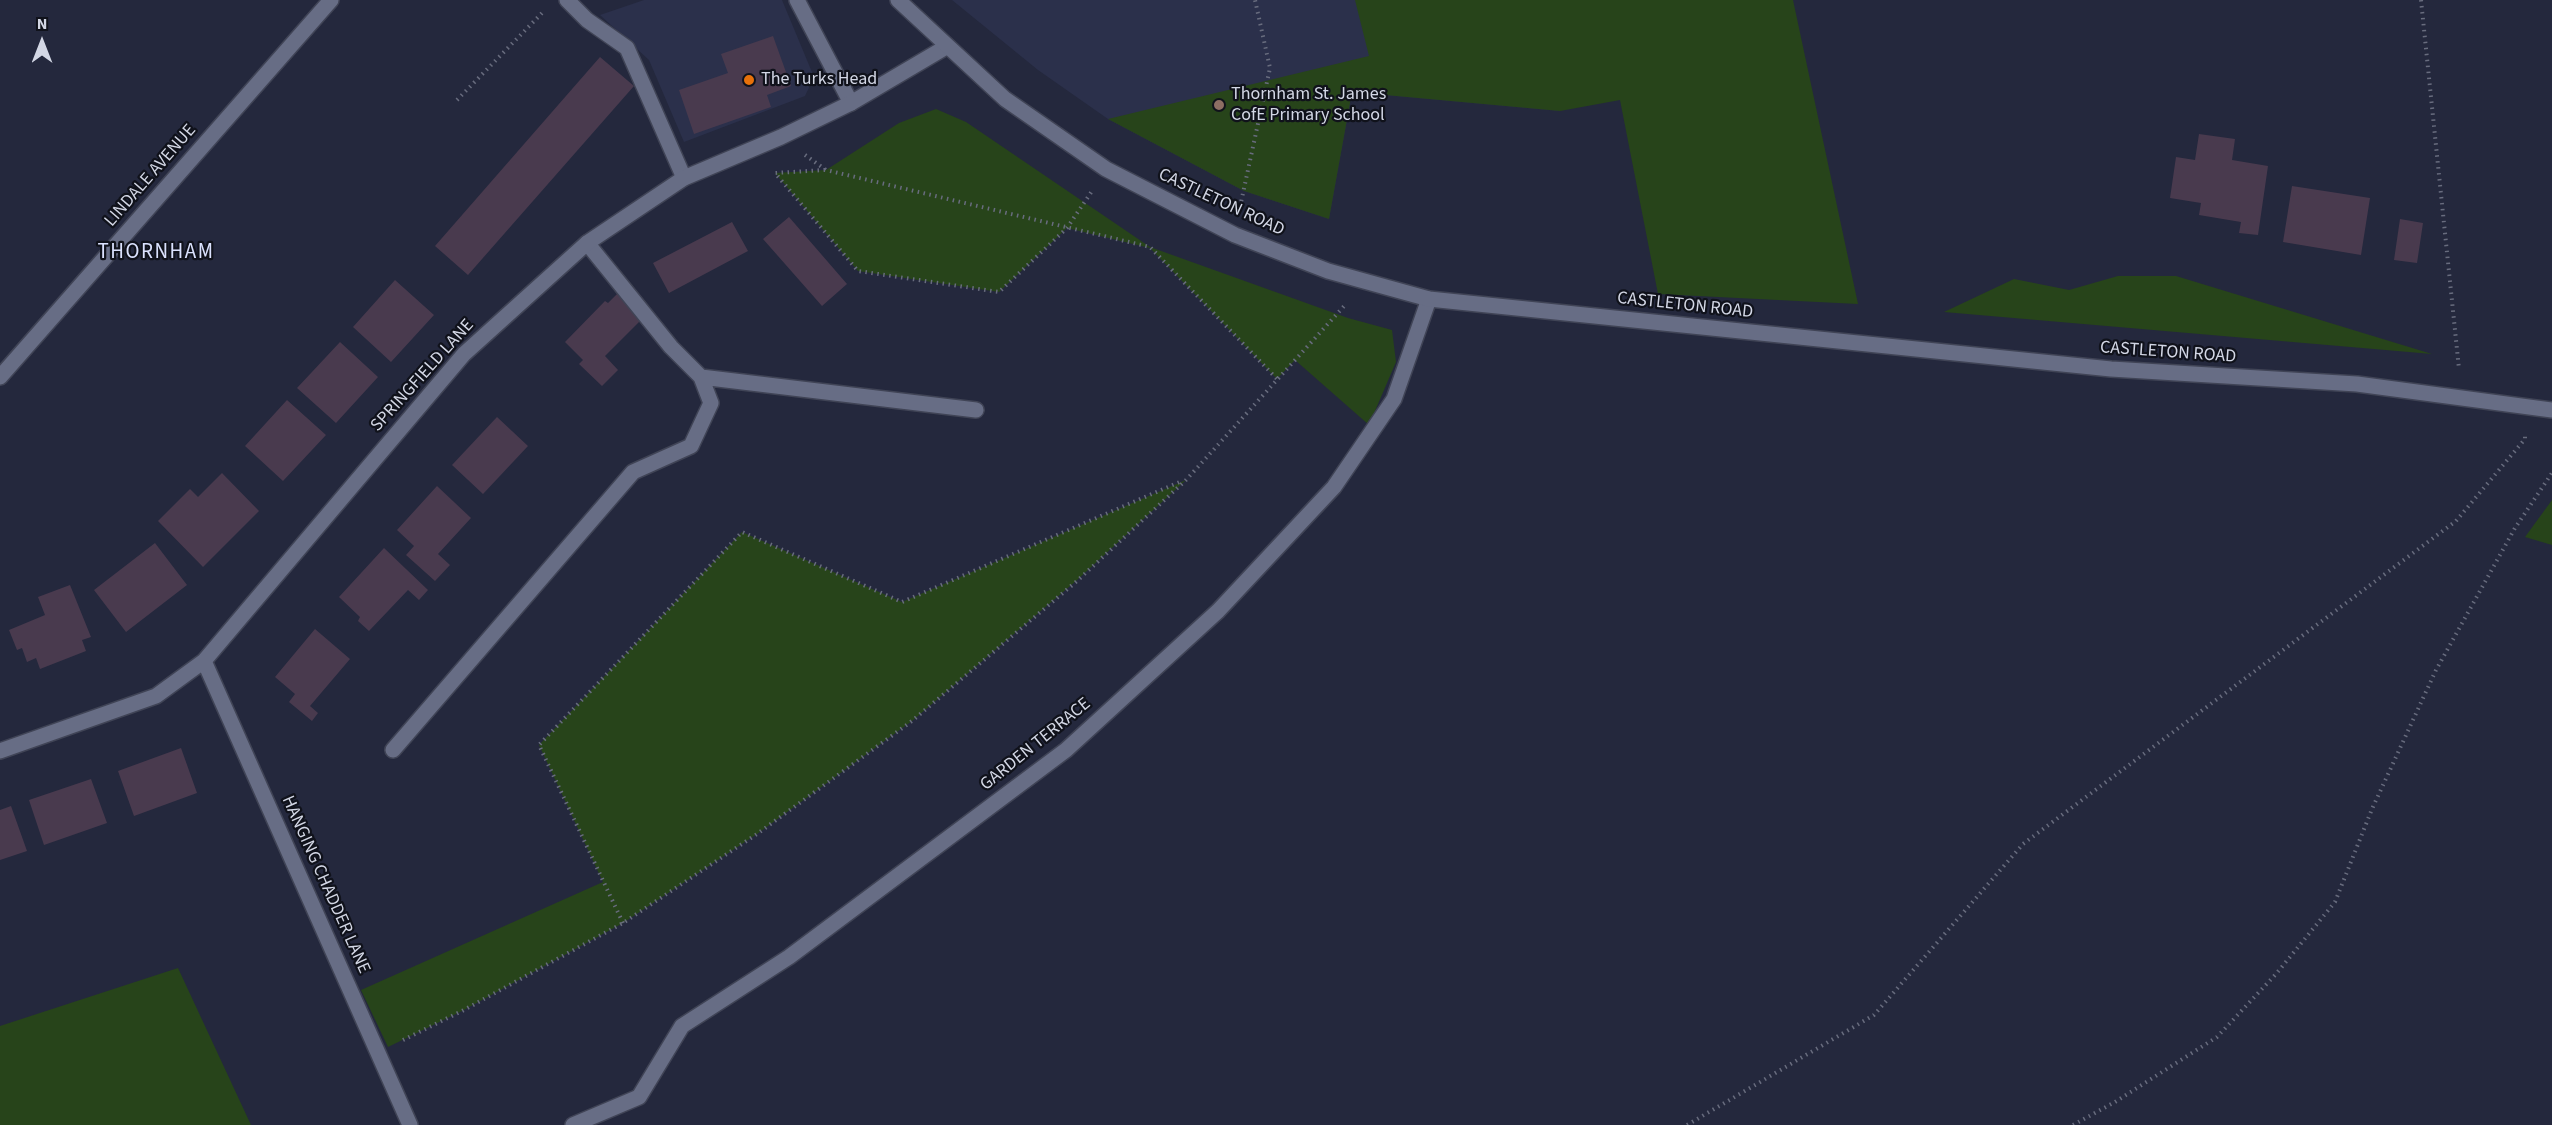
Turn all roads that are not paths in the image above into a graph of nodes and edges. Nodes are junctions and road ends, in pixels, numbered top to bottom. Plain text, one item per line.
1 (331, 0) edge
2 (567, 0) edge
3 (797, 0) edge
4 (898, 0) edge
5 (946, 46) junction
6 (851, 104) junction
7 (684, 178) junction
8 (587, 243) junction
9 (1429, 299) junction
10 (0, 377) edge
11 (701, 377) junction
12 (976, 410) dead end
13 (2552, 410) edge
14 (204, 661) junction
15 (393, 750) dead end
16 (0, 751) edge
17 (410, 1125) edge
18 (573, 1125) edge

1 - 10 street, LINDALE AVENUE
2 - 7 street
3 - 6 street
4 - 5 street, CASTLETON ROAD
5 - 6 street, SPRINGFIELD LANE
5 - 9 street, CASTLETON ROAD
6 - 7 street, SPRINGFIELD LANE
7 - 8 street, SPRINGFIELD LANE
8 - 11 street
8 - 14 street, SPRINGFIELD LANE
9 - 13 street, CASTLETON ROAD
9 - 18 street, GARDEN TERRACE
11 - 12 street
11 - 15 street
14 - 16 street, SPRINGFIELD LANE
14 - 17 street, HANGING CHADDER LANE

